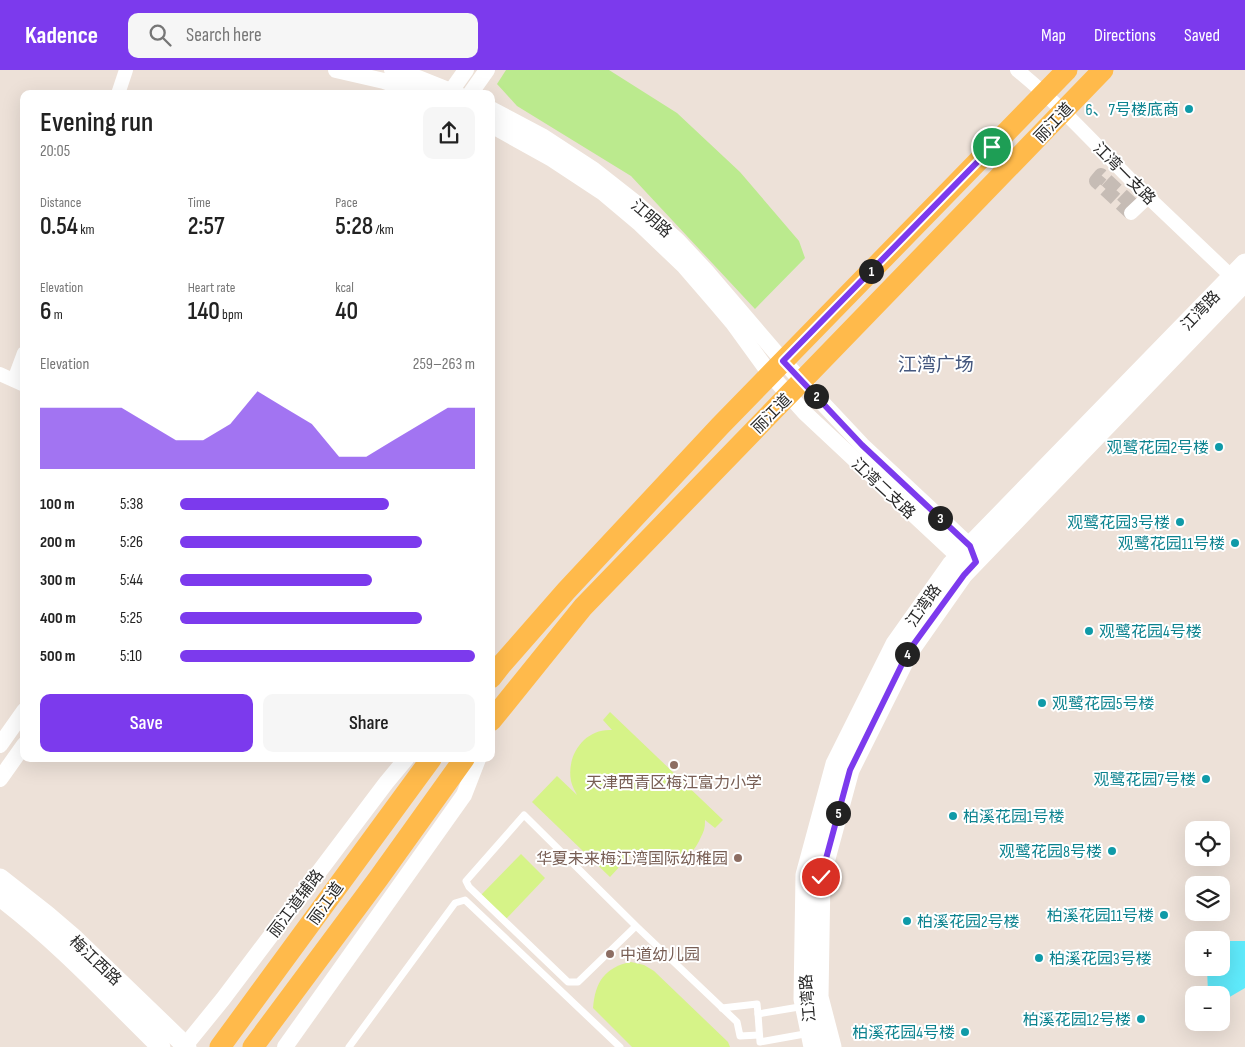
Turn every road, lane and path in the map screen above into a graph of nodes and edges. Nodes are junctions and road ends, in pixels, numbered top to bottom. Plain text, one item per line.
1 (126, 70) edge
2 (336, 70) edge
3 (392, 70) edge
4 (466, 70) edge
5 (487, 70) edge
6 (1017, 70) edge
7 (1067, 70) edge
8 (1103, 70) edge
9 (119, 90) edge
10 (409, 90) edge
11 (446, 90) edge
12 (455, 90) edge
13 (473, 90) edge
14 (1044, 93) junction
15 (495, 110) edge
16 (1063, 111) junction
17 (495, 127) edge
18 (1148, 197) junction
19 (1131, 213) dead end
20 (1241, 274) edge
21 (777, 368) junction
22 (0, 374) edge
23 (19, 383) edge
24 (795, 388) junction
25 (968, 555) junction
26 (495, 666) edge
27 (20, 717) edge
28 (495, 718) edge
29 (0, 745) edge
30 (20, 751) edge
31 (403, 762) edge
32 (429, 762) edge
33 (462, 762) edge
34 (477, 762) edge
35 (0, 779) edge
36 (0, 878) edge
37 (0, 898) edge
38 (636, 926) junction
39 (805, 1006) junction
40 (722, 1008) junction
41 (758, 1014) junction
42 (760, 1035) junction
43 (811, 1040) edge
44 (185, 1046) edge
45 (161, 1047) edge
46 (220, 1047) edge
47 (253, 1047) edge
48 (285, 1047) edge
49 (349, 1047) edge
50 (620, 1047) edge
51 (832, 1047) edge

1 - 9 street
2 - 10 street
3 - 11 street
4 - 12 street
5 - 13 street
6 - 14 street, 江湾一支路
7 - 14 main road, 丽江道
8 - 16 main road, 丽江道
14 - 16 street, 江湾一支路
14 - 21 main road, 丽江道
15 - 21 street, 江明路
16 - 18 street, 江湾一支路
16 - 24 main road, 丽江道
17 - 21 street, 江明路
18 - 19 street
18 - 20 street, 江湾一支路
20 - 25 main road, 江湾路
21 - 24 street, 江湾二支路
21 - 26 main road, 丽江道
22 - 23 street
24 - 25 street, 江湾二支路
24 - 28 main road, 丽江道
25 - 39 main road, 江湾路
25 - 51 main road, 江湾路
27 - 29 street
30 - 35 street
31 - 44 street, 丽江道辅路
32 - 46 main road, 丽江道
33 - 47 main road, 丽江道
34 - 48 street
36 - 44 main road, 梅江西路
37 - 45 main road, 梅江西路
38 - 38 lane
38 - 40 lane
39 - 41 lane
39 - 43 main road, 江湾路
40 - 41 lane
40 - 42 lane
41 - 42 lane
42 - 43 lane
49 - 50 lane

